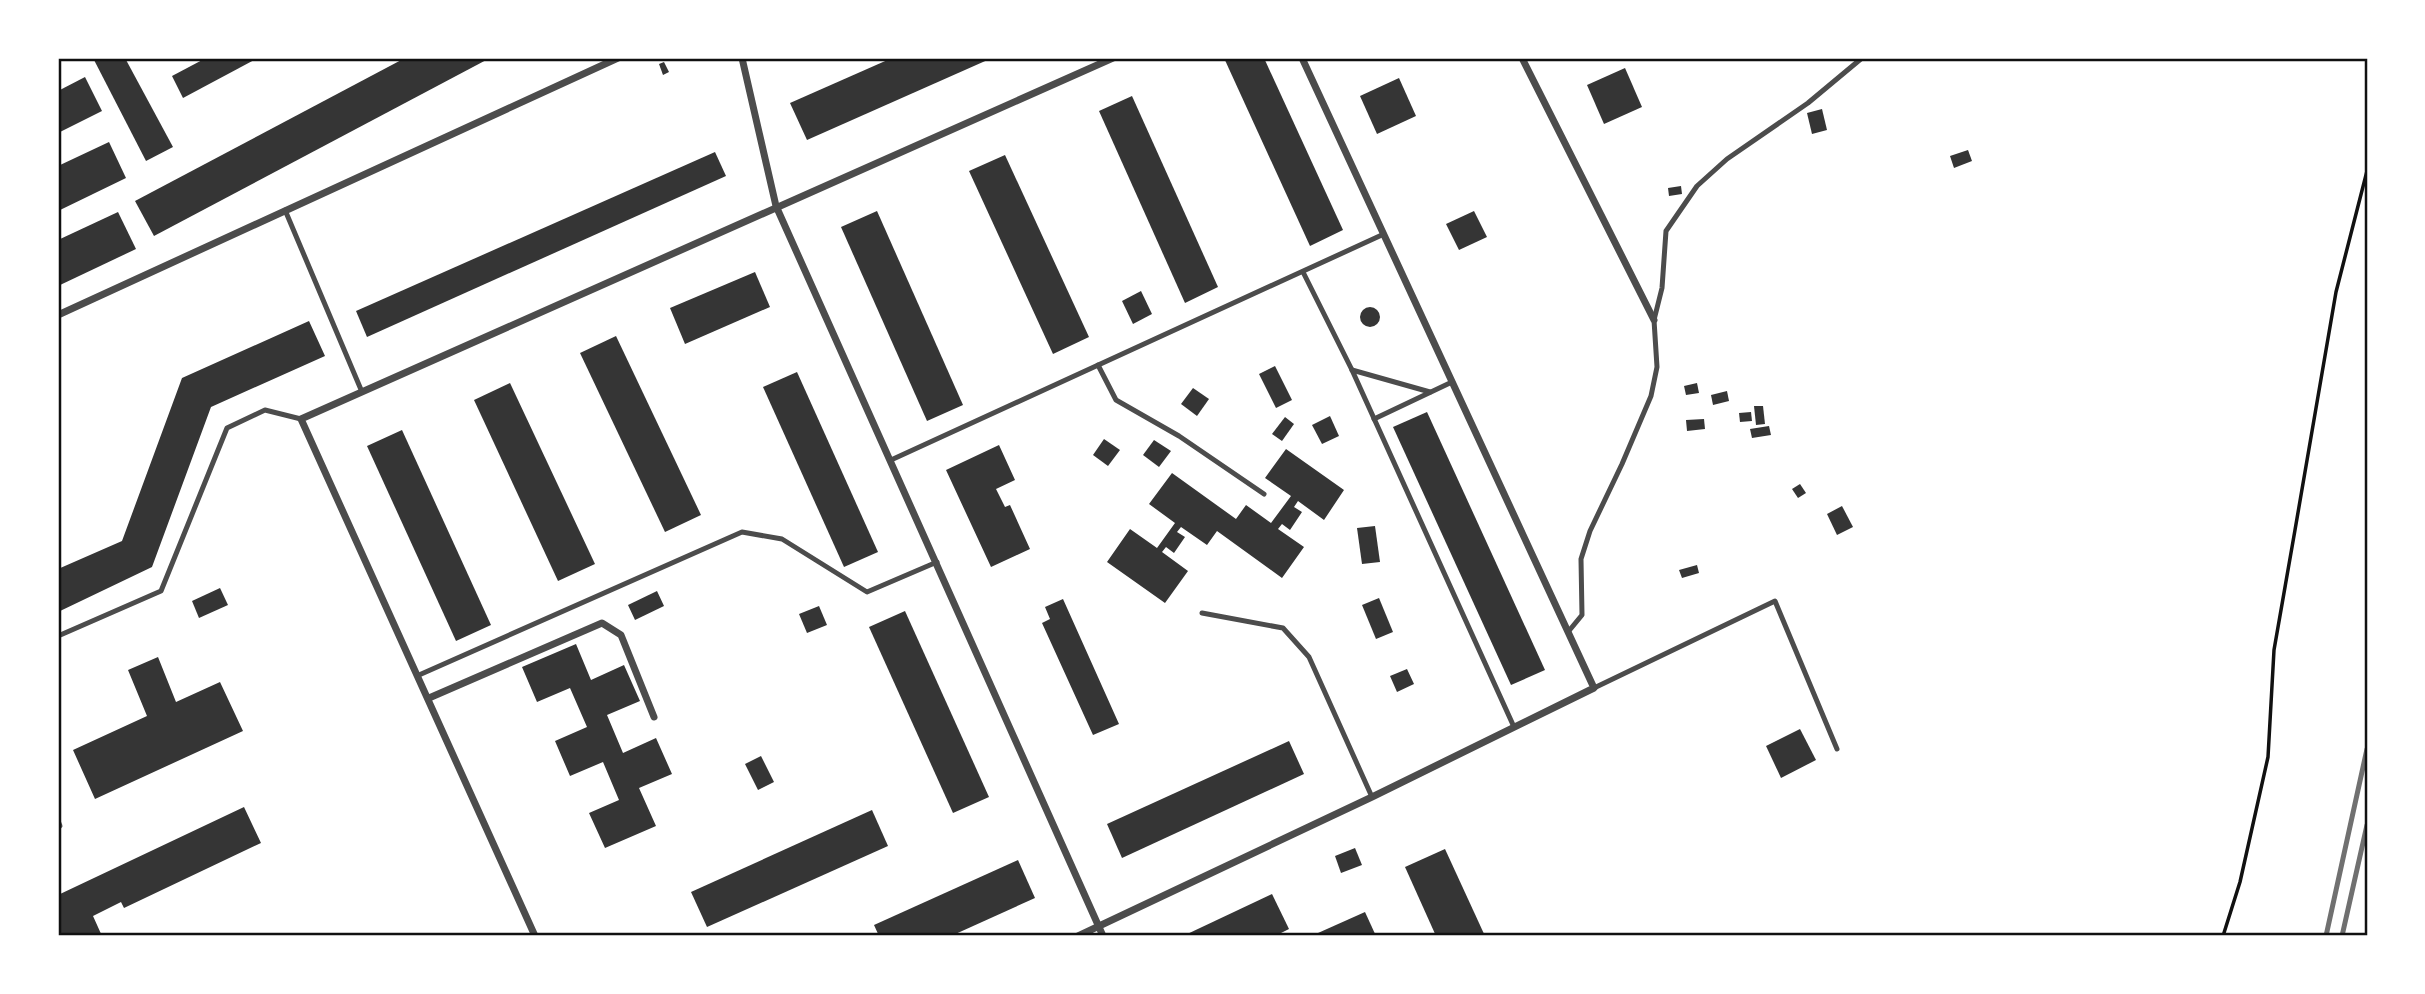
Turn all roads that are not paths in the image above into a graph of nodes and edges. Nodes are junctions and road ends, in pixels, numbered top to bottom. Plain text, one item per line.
1 (618, 58) edge
2 (742, 58) edge
3 (1113, 58) edge
4 (1302, 58) edge
5 (1522, 58) edge
6 (1862, 58) edge
7 (776, 206) junction
8 (285, 210) junction
9 (1384, 234) junction
10 (1303, 272) junction
11 (58, 316) edge
12 (1654, 320) junction
13 (1098, 365) junction
14 (1352, 370) junction
15 (1452, 382) junction
16 (362, 392) junction
17 (1430, 392) junction
18 (301, 419) junction
19 (1374, 419) junction
20 (891, 460) junction
21 (1264, 494) dead end
22 (937, 562) junction
23 (1202, 613) dead end
24 (1568, 632) junction
25 (58, 636) edge
26 (419, 676) junction
27 (1594, 688) junction
28 (429, 698) junction
29 (654, 717) dead end
30 (1514, 727) junction
31 (1837, 749) dead end
32 (1372, 797) junction
33 (58, 821) edge
34 (58, 827) edge
35 (1099, 927) junction
36 (535, 936) edge
37 (1078, 936) edge
38 (1103, 936) edge

1 - 8 street
2 - 7 street
3 - 7 street
4 - 9 street
5 - 12 street
6 - 12 lane
7 - 16 street
7 - 20 street
8 - 11 street
8 - 16 lane
9 - 10 lane
9 - 15 street
10 - 13 lane
10 - 14 lane
12 - 24 lane
13 - 20 lane
13 - 21 lane
14 - 17 lane
14 - 19 lane
15 - 17 lane
15 - 24 street
16 - 18 street
17 - 19 lane
18 - 25 lane
18 - 26 street
19 - 30 lane
20 - 22 street
22 - 26 lane
22 - 35 street
23 - 32 lane
24 - 27 street
26 - 28 street
27 - 30 street
27 - 31 lane
28 - 29 street
28 - 36 street
30 - 32 street
32 - 35 street
33 - 34 lane
35 - 37 street
35 - 38 street

